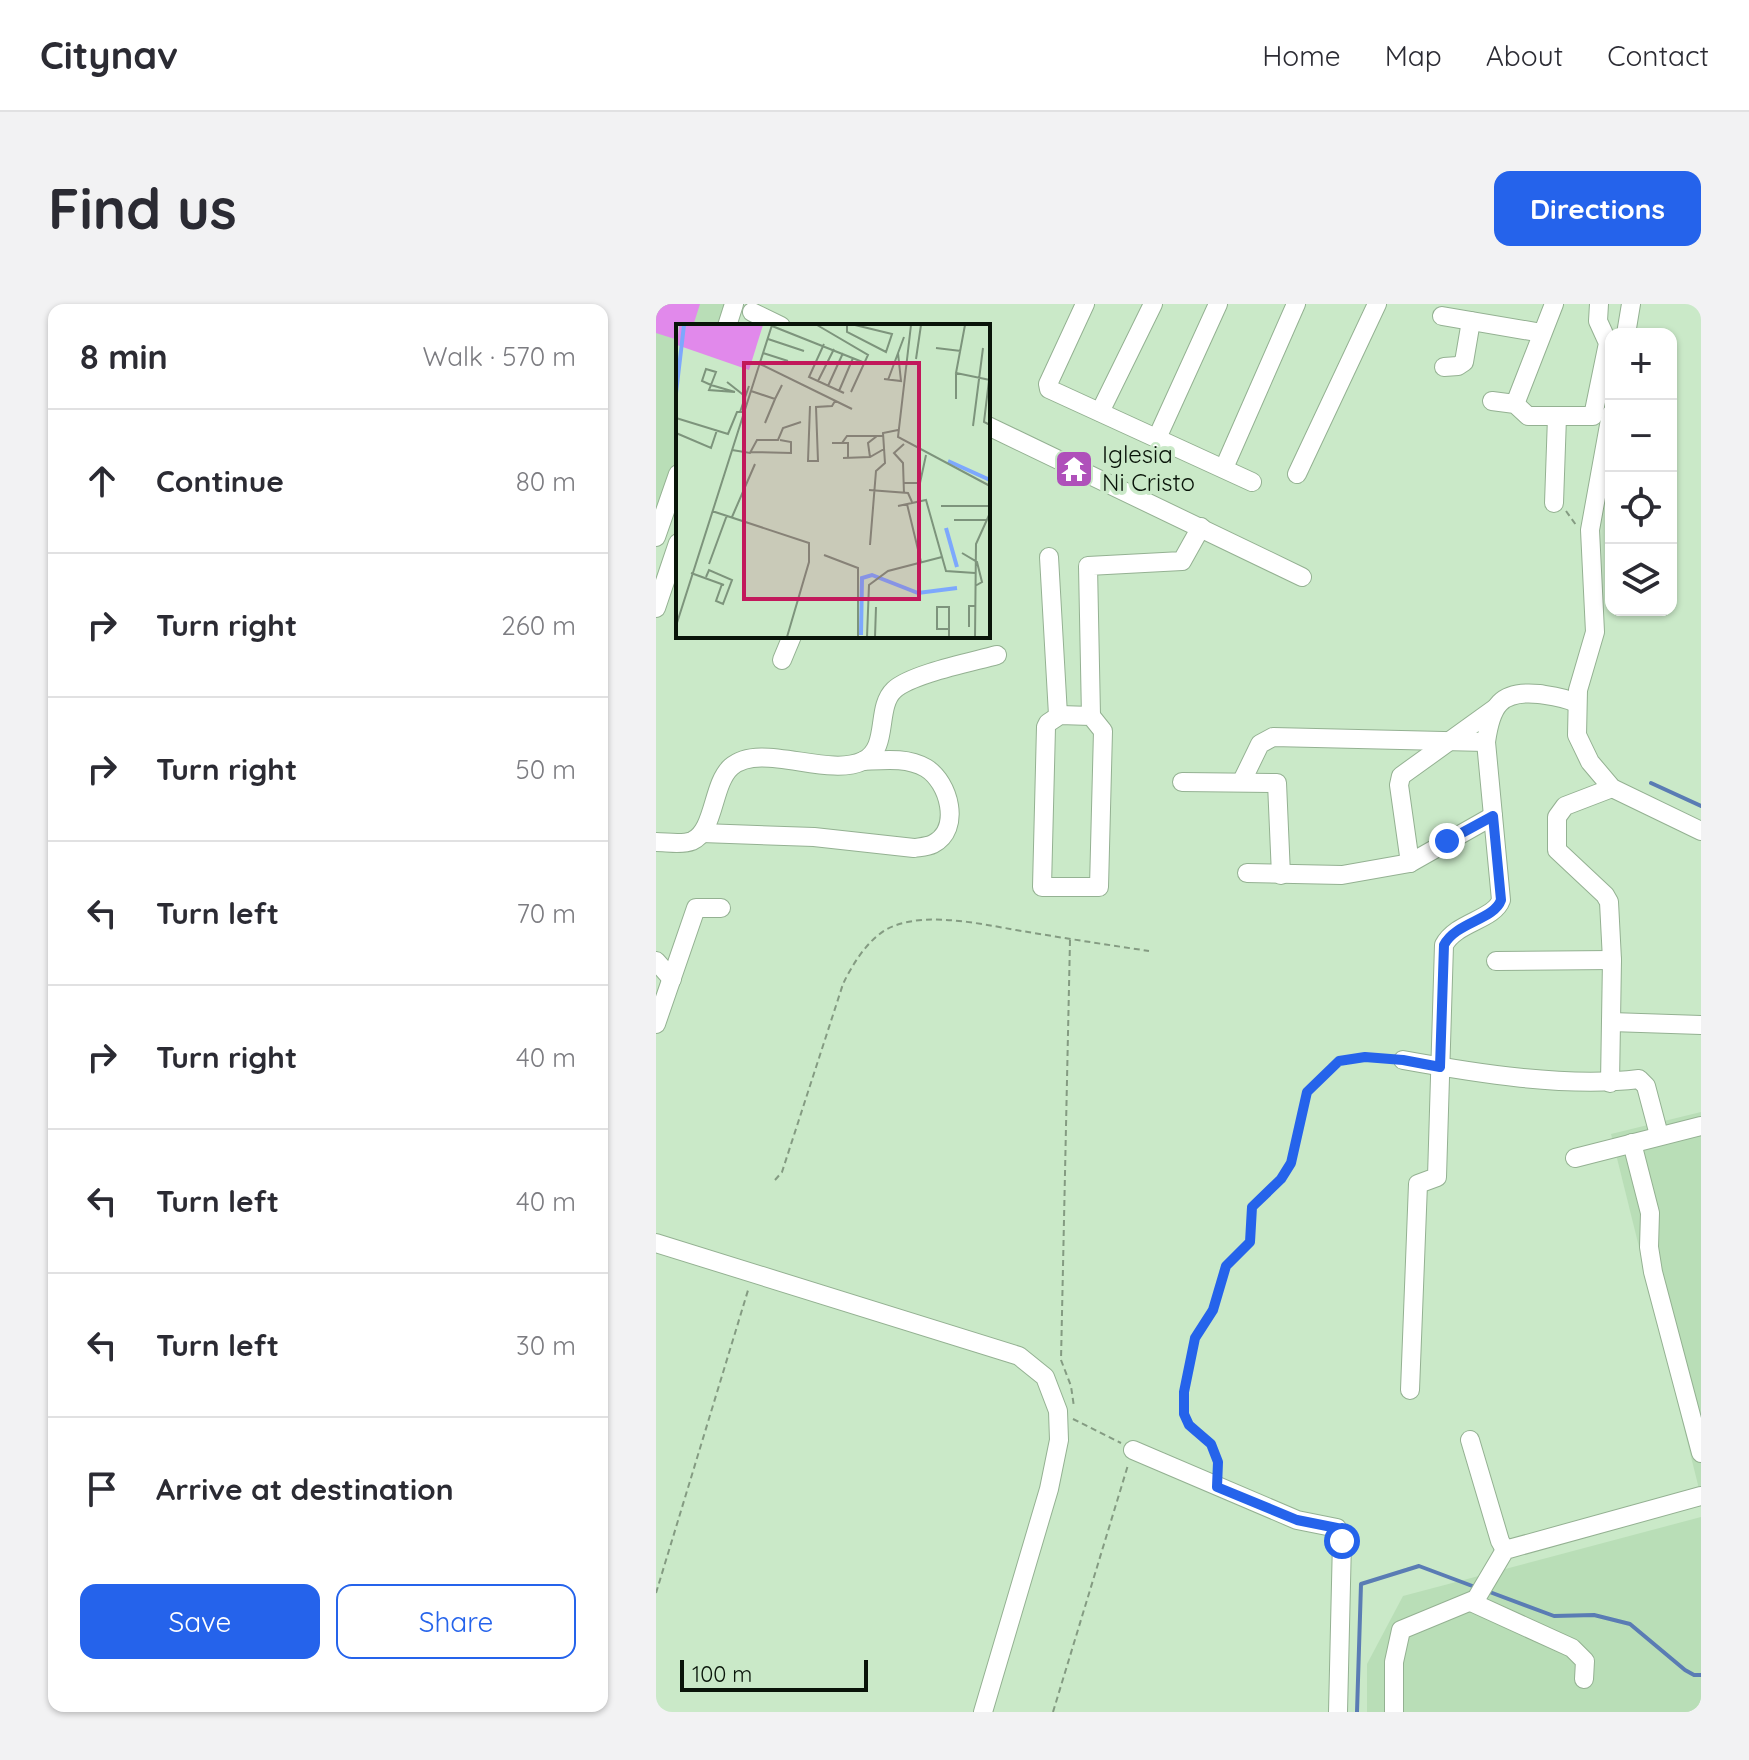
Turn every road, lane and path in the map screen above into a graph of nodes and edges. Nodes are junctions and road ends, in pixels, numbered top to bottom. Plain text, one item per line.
1 (734, 304) edge
2 (1085, 304) edge
3 (1153, 304) edge
4 (1218, 304) edge
5 (1296, 304) edge
6 (1377, 304) edge
7 (1554, 304) edge
8 (1599, 304) edge
9 (1631, 304) edge
10 (751, 314) edge
11 (1442, 316) dead end
12 (1471, 321) junction
13 (728, 324) edge
14 (776, 324) edge
15 (1627, 328) edge
16 (1542, 333) junction
17 (1444, 367) dead end
18 (1492, 401) dead end
19 (1515, 404) junction
20 (1100, 412) junction
21 (1557, 417) junction
22 (990, 427) edge
23 (1157, 438) junction
24 (1605, 447) edge
25 (1224, 468) junction
26 (1297, 474) dead end
27 (676, 478) edge
28 (1252, 482) dead end
29 (662, 502) edge
30 (1554, 503) dead end
31 (1201, 527) junction
32 (656, 537) edge
33 (676, 549) edge
34 (1049, 557) dead end
35 (1302, 577) dead end
36 (657, 602) edge
37 (791, 638) edge
38 (997, 655) dead end
39 (782, 660) dead end
40 (1577, 697) junction
41 (1494, 709) junction
42 (1058, 715) junction
43 (1091, 716) junction
44 (1450, 741) junction
45 (1486, 742) junction
46 (863, 761) junction
47 (1242, 781) junction
48 (1182, 782) dead end
49 (1612, 788) junction
50 (1493, 816) junction
51 (1701, 831) edge
52 (702, 833) junction
53 (656, 842) edge
54 (1410, 863) junction
55 (1247, 873) dead end
56 (1281, 875) junction
57 (721, 908) dead end
58 (1070, 939) junction
59 (1149, 951) dead end
60 (1612, 960) junction
61 (1496, 961) dead end
62 (661, 968) edge
63 (1611, 1022) junction
64 (656, 1024) edge
65 (1701, 1025) edge
66 (1403, 1060) joint
67 (1440, 1067) junction
68 (1610, 1083) junction
69 (1701, 1126) edge
70 (1659, 1135) junction
71 (1632, 1143) junction
72 (1575, 1158) dead end
73 (775, 1180) dead end
74 (656, 1243) edge
75 (753, 1275) junction
76 (1410, 1390) dead end
77 (1058, 1411) junction
78 (1075, 1420) junction
79 (1470, 1440) dead end
80 (1133, 1450) junction
81 (1701, 1453) edge
82 (1217, 1487) junction
83 (1701, 1496) edge
84 (1505, 1550) junction
85 (656, 1593) edge
86 (1478, 1595) junction
87 (1584, 1679) dead end
88 (983, 1712) edge
89 (1053, 1712) edge
90 (1338, 1712) edge
91 (1394, 1712) edge

1 - 13 street
2 - 20 street
3 - 20 street
4 - 23 street
5 - 25 street
6 - 26 street
7 - 16 street
8 - 21 street
9 - 15 street
10 - 14 street
11 - 12 street
12 - 16 street
12 - 17 street
16 - 19 street
18 - 19 street
19 - 21 street
20 - 23 street
21 - 30 street
22 - 31 street
23 - 25 street
24 - 40 street
25 - 28 street
27 - 29 street
29 - 32 street
31 - 35 street
31 - 43 street
33 - 36 street
34 - 42 street
37 - 39 street
38 - 46 street
40 - 41 street
40 - 49 street
41 - 44 street
41 - 45 street
42 - 43 street
42 - 43 street
44 - 45 street
44 - 47 street
44 - 54 street
45 - 50 street
46 - 52 street
46 - 52 street
47 - 48 street
47 - 56 street
49 - 51 street
49 - 60 street
50 - 54 street
50 - 67 street
52 - 53 street
54 - 56 street
55 - 56 street
57 - 62 street
58 - 59 path
58 - 73 path
58 - 78 path
60 - 61 street
60 - 63 street
62 - 64 street
63 - 65 street
63 - 68 street
66 - 67 street
66 - 82 path
67 - 68 street
67 - 76 street
68 - 70 street
69 - 70 street
70 - 71 street
71 - 72 street
71 - 81 street
74 - 75 street
75 - 77 street
75 - 85 path
77 - 78 path
77 - 88 street
78 - 80 path
79 - 84 street
80 - 82 street
80 - 89 path
82 - 90 street
83 - 84 street
84 - 86 street
86 - 87 street
86 - 91 street

